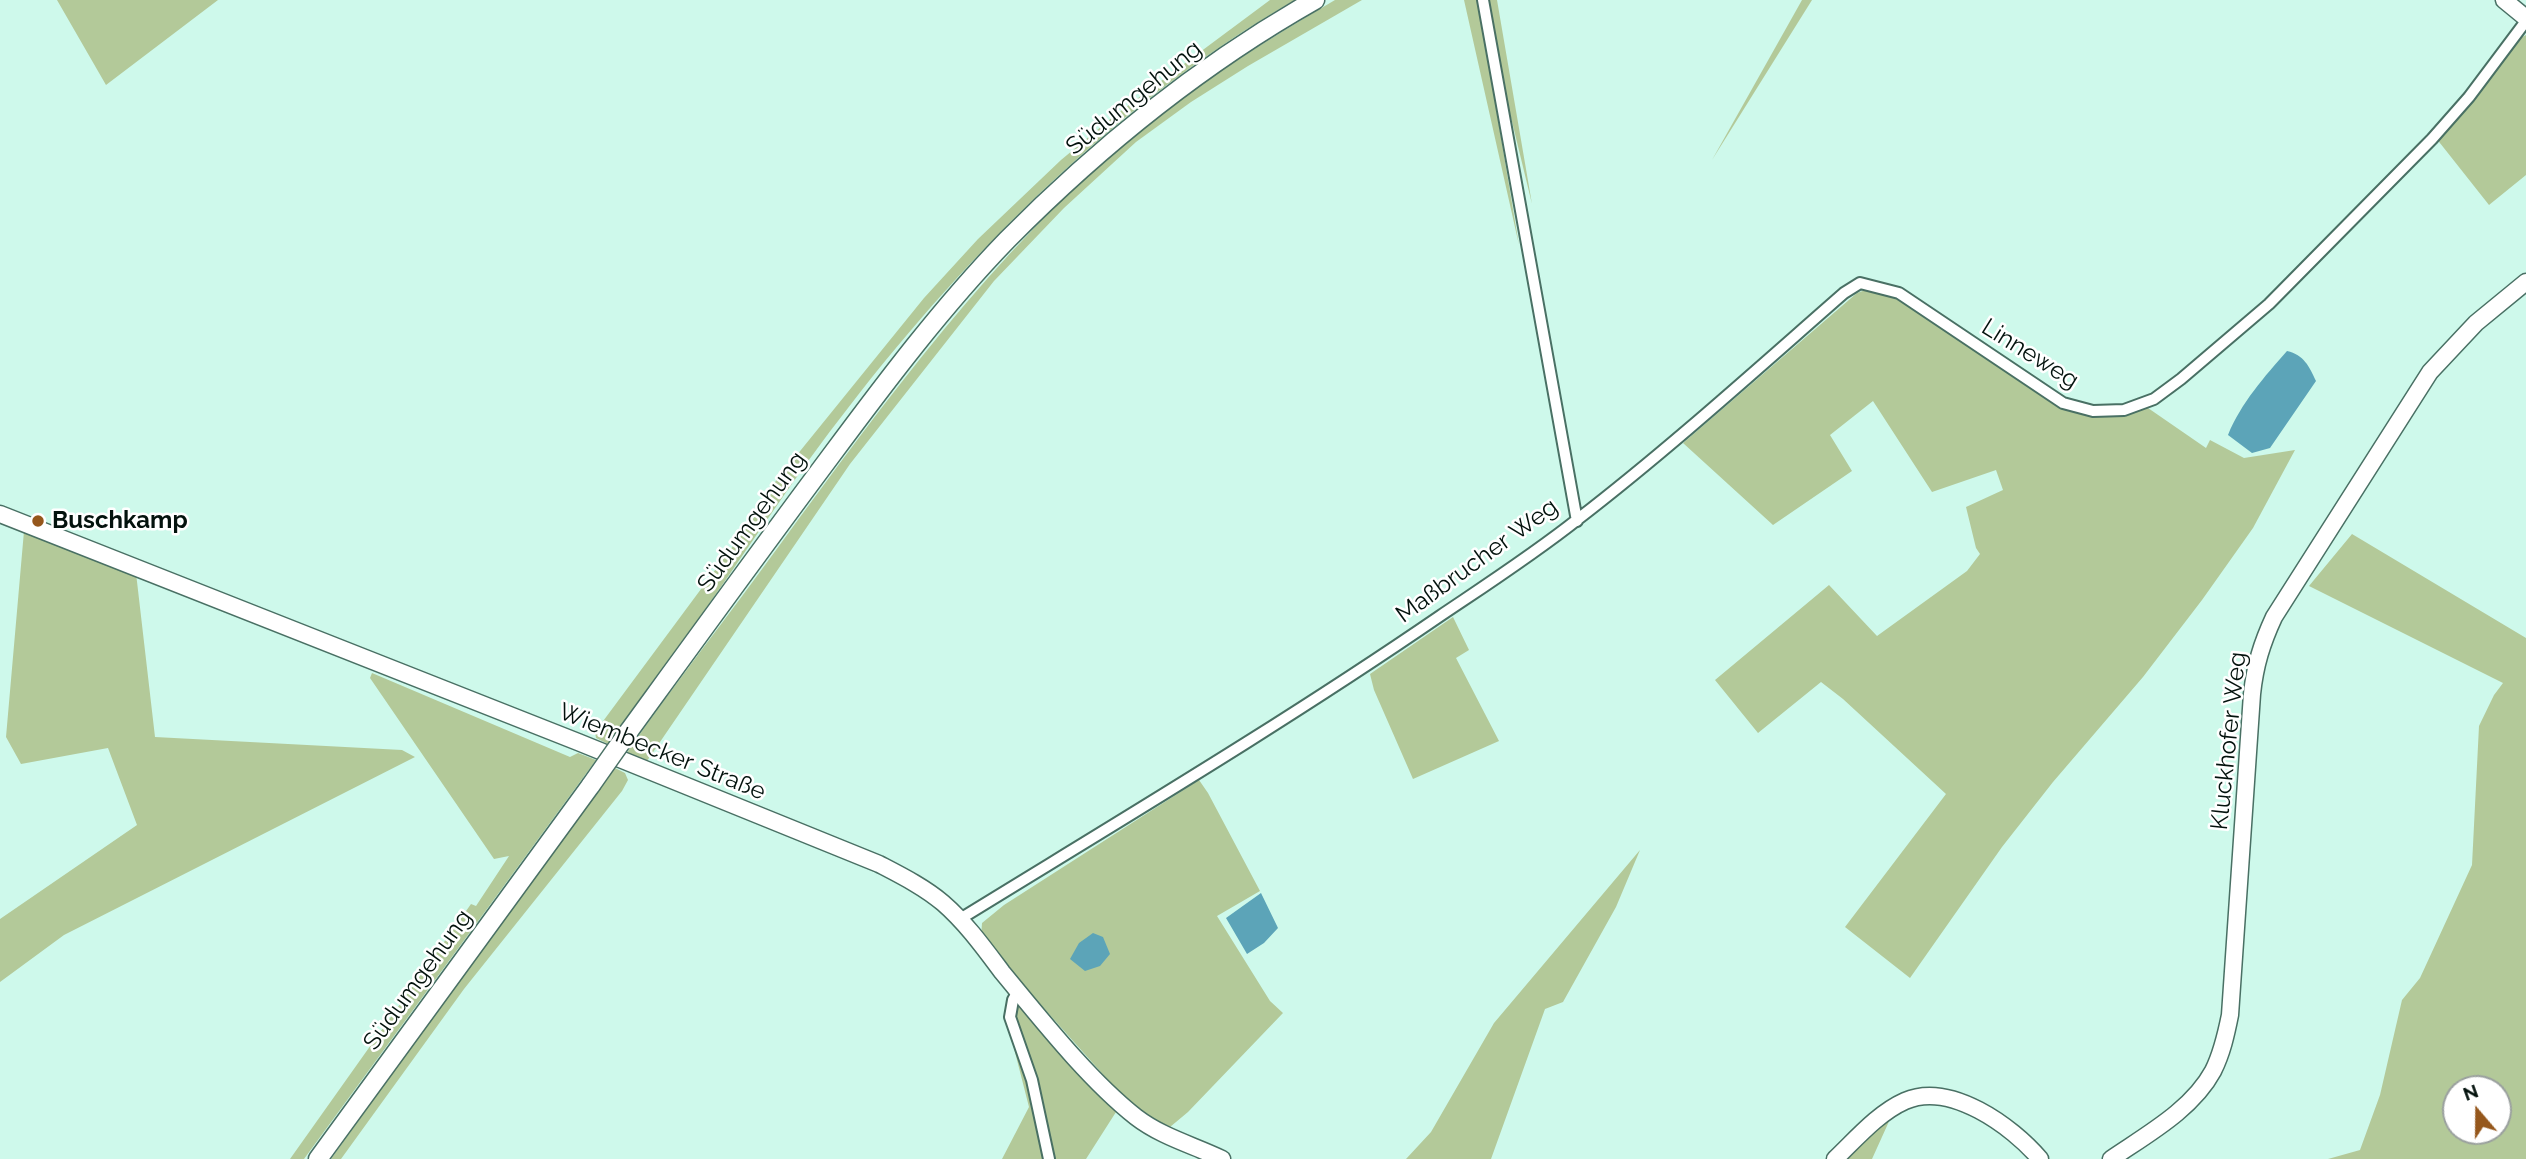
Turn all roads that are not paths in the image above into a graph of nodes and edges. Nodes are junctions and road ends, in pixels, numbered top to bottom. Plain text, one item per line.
1 (1315, 0) edge
2 (1483, 0) edge
3 (2504, 0) edge
4 (2526, 20) edge
5 (2526, 282) edge
6 (0, 514) edge
7 (1577, 520) junction
8 (960, 919) junction
9 (1018, 991) junction
10 (318, 1159) edge
11 (1049, 1159) edge
12 (1222, 1159) edge
13 (1835, 1159) edge
14 (2040, 1159) edge
15 (2111, 1159) edge

1 - 10 main road, Südumgehung, bridge
2 - 7 street, Maßbrucher Weg
3 - 4 street
4 - 7 street, Linneweg
5 - 15 street, Kluckhofer Weg
6 - 8 street, Wiembecker Straße
7 - 8 street, Maßbrucher Weg
8 - 9 street, Wiembecker Straße
9 - 11 street
9 - 12 street, Wiembecker Straße
13 - 14 street

